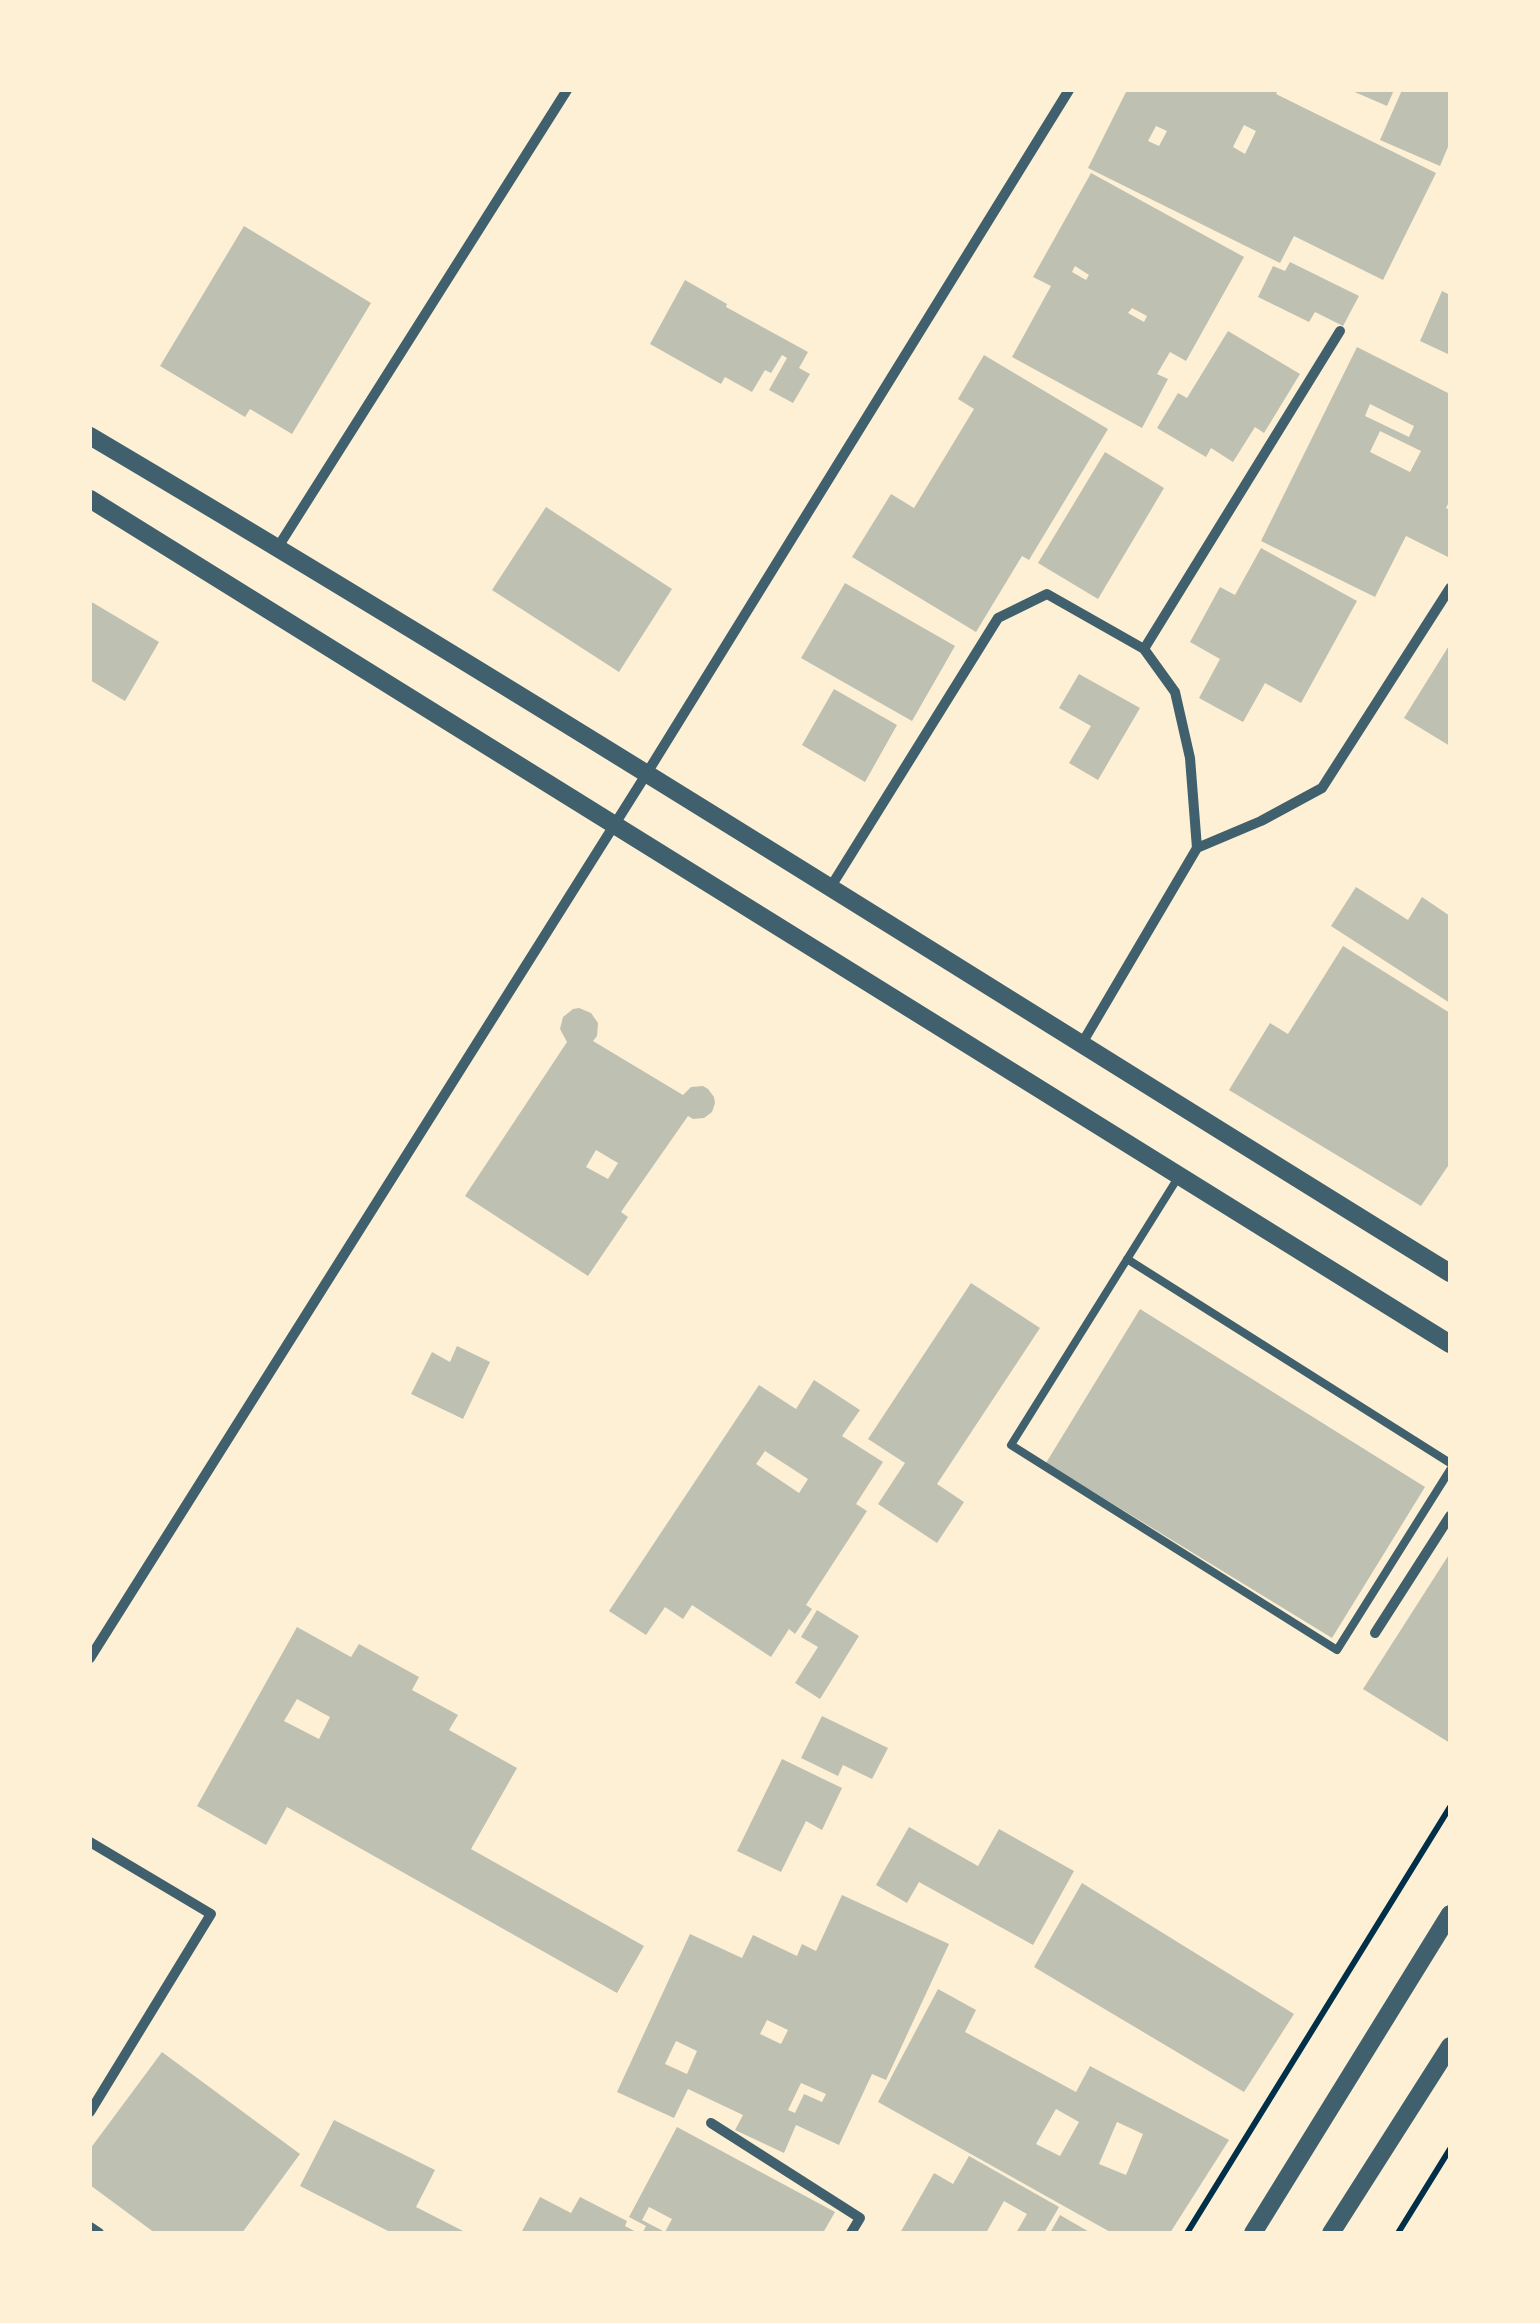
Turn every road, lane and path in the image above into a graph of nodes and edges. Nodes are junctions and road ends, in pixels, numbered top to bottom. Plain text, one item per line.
1 (567, 90) edge
2 (1069, 90) edge
3 (1340, 331) dead end
4 (90, 436) edge
5 (90, 499) edge
6 (278, 548) junction
7 (1450, 588) edge
8 (1144, 650) junction
9 (647, 772) junction
10 (615, 824) junction
11 (1197, 848) junction
12 (830, 888) junction
13 (1081, 1044) junction
14 (1180, 1174) junction
15 (1126, 1260) junction
16 (1450, 1272) edge
17 (1450, 1344) edge
18 (1450, 1466) edge
19 (1450, 1516) edge
20 (1375, 1633) dead end
21 (90, 1658) edge
22 (1450, 1806) edge
23 (90, 1842) edge
24 (1450, 1914) edge
25 (1450, 2046) edge
26 (90, 2112) edge
27 (711, 2123) dead end
28 (1450, 2149) edge
29 (90, 2227) edge
30 (99, 2233) edge
31 (851, 2233) edge
32 (1187, 2233) edge
33 (1253, 2233) edge
34 (1331, 2233) edge
35 (1398, 2233) edge

1 - 6 street
2 - 9 street
3 - 8 street
4 - 6 street
5 - 10 street
6 - 9 street
7 - 11 street
8 - 11 street
8 - 12 street
9 - 10 street
9 - 12 street
10 - 14 street
10 - 21 street
11 - 13 street
12 - 13 street
13 - 16 street
14 - 15 lane
14 - 17 street
15 - 18 lane
15 - 18 lane
19 - 20 street
22 - 32 path
23 - 26 street
24 - 33 street
25 - 34 street
27 - 31 street
28 - 35 path
29 - 30 street

